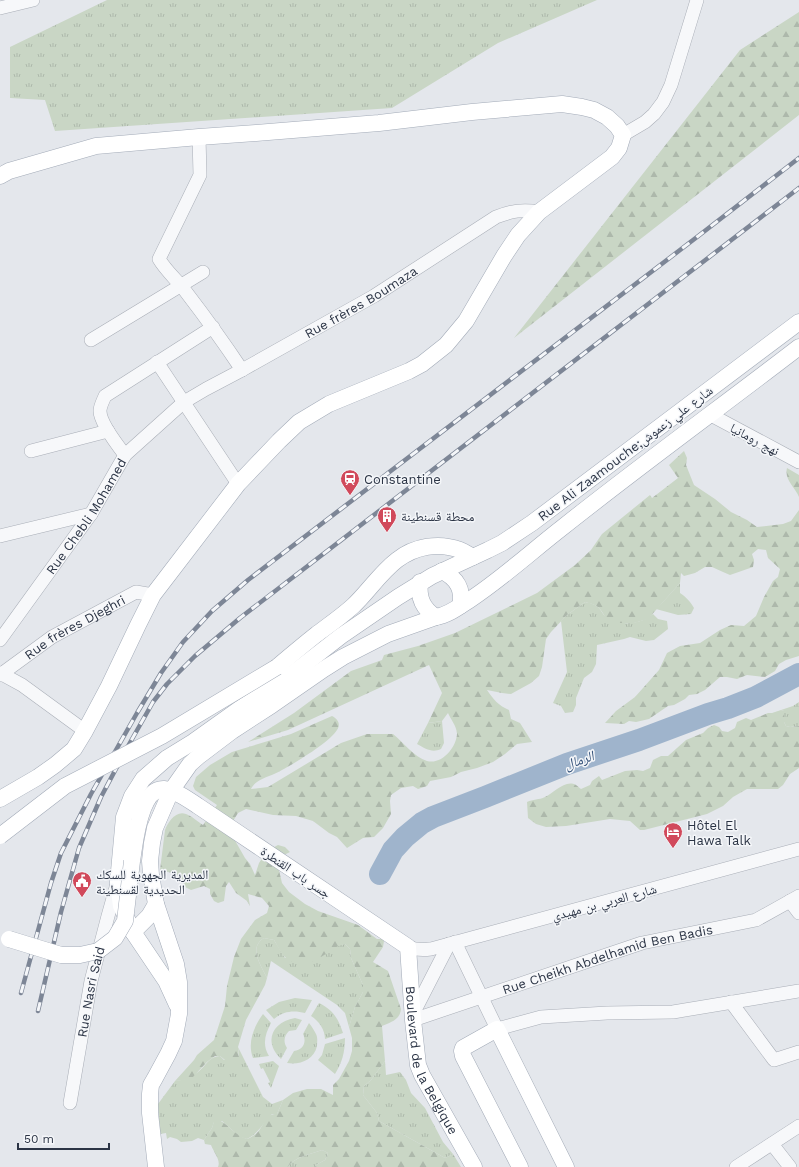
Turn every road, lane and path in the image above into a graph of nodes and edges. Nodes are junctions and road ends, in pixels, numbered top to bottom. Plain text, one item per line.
1 (33, 0) edge
2 (697, 0) edge
3 (0, 8) edge
4 (623, 135) junction
5 (199, 136) junction
6 (0, 176) edge
7 (539, 212) junction
8 (203, 272) dead end
9 (181, 285) junction
10 (799, 322) edge
11 (213, 327) junction
12 (90, 340) dead end
13 (799, 347) edge
14 (157, 362) junction
15 (242, 370) junction
16 (184, 402) junction
17 (711, 415) junction
18 (108, 431) junction
19 (31, 451) dead end
20 (125, 455) junction
21 (798, 461) edge
22 (238, 484) junction
23 (90, 514) junction
24 (0, 536) edge
25 (473, 557) junction
26 (442, 571) junction
27 (420, 582) junction
28 (153, 596) junction
29 (460, 606) junction
30 (436, 618) junction
31 (360, 623) junction
32 (311, 638) junction
33 (0, 640) edge
34 (1, 674) edge
35 (85, 731) junction
36 (171, 791) junction
37 (0, 798) edge
38 (0, 836) edge
39 (799, 849) edge
40 (118, 882) junction
41 (795, 898) edge
42 (156, 904) junction
43 (799, 914) edge
44 (133, 932) junction
45 (5, 938) edge
46 (402, 943) junction
47 (452, 943) junction
48 (799, 991) edge
49 (481, 997) junction
50 (731, 1002) junction
51 (179, 1014) junction
52 (413, 1017) junction
53 (497, 1029) junction
54 (799, 1052) edge
55 (70, 1103) dead end
56 (799, 1126) edge
57 (772, 1144) junction
58 (156, 1167) edge
59 (474, 1167) edge
60 (520, 1167) edge
61 (566, 1167) edge
62 (736, 1167) edge
63 (790, 1167) edge

1 - 3 street
2 - 4 street
4 - 5 main road
4 - 7 main road
5 - 6 main road
5 - 9 street
7 - 15 street, Rue frères Boumaza
7 - 22 main road
8 - 9 street
9 - 11 street
9 - 12 street
10 - 25 main road, Rue Ali Zaamouche;شارع علي زعموش
11 - 14 street
11 - 15 street
13 - 17 main road, Rue Ali Zaamouche;شارع علي زعموش
14 - 16 street
14 - 18 street
15 - 16 street, Rue frères Boumaza
16 - 20 street, Rue Chebli Mohamed
16 - 22 street
17 - 21 street, نهج رومانيا
17 - 29 main road, Rue Ali Zaamouche;شارع علي زعموش
18 - 19 street
18 - 20 street
20 - 23 street, Rue Chebli Mohamed
22 - 28 main road
23 - 24 street
23 - 33 street, Rue Chebli Mohamed
25 - 26 main road, Rue Ali Zaamouche;شارع علي زعموش
25 - 32 main road
26 - 27 main road
26 - 29 main road
27 - 30 main road
27 - 31 main road
28 - 34 street, Rue frères Djeghri
28 - 35 main road
29 - 30 main road
30 - 36 main road
31 - 32 main road
31 - 40 main road
32 - 38 main road, bridge
34 - 35 street
35 - 37 main road
36 - 42 main road
36 - 45 main road, bridge
36 - 46 main road, جسر باب القنطرة
39 - 47 street, شارع العربي بن مهيدي
40 - 44 main road
40 - 55 street, Rue Nasri Said
41 - 43 street
41 - 49 street, Rue Cheikh Abdelhamid Ben Badis
42 - 44 main road
42 - 51 main road
44 - 51 main road
46 - 47 street, شارع العربي بن مهيدي
46 - 52 main road, Boulevard de la Belgique
47 - 49 street
47 - 52 street
48 - 50 street
49 - 52 street, Rue Cheikh Abdelhamid Ben Badis
49 - 53 street
50 - 53 street
50 - 54 street
51 - 58 main road
52 - 59 main road, Boulevard de la Belgique
53 - 60 main road
53 - 61 main road
56 - 57 street
57 - 62 street
57 - 63 street

